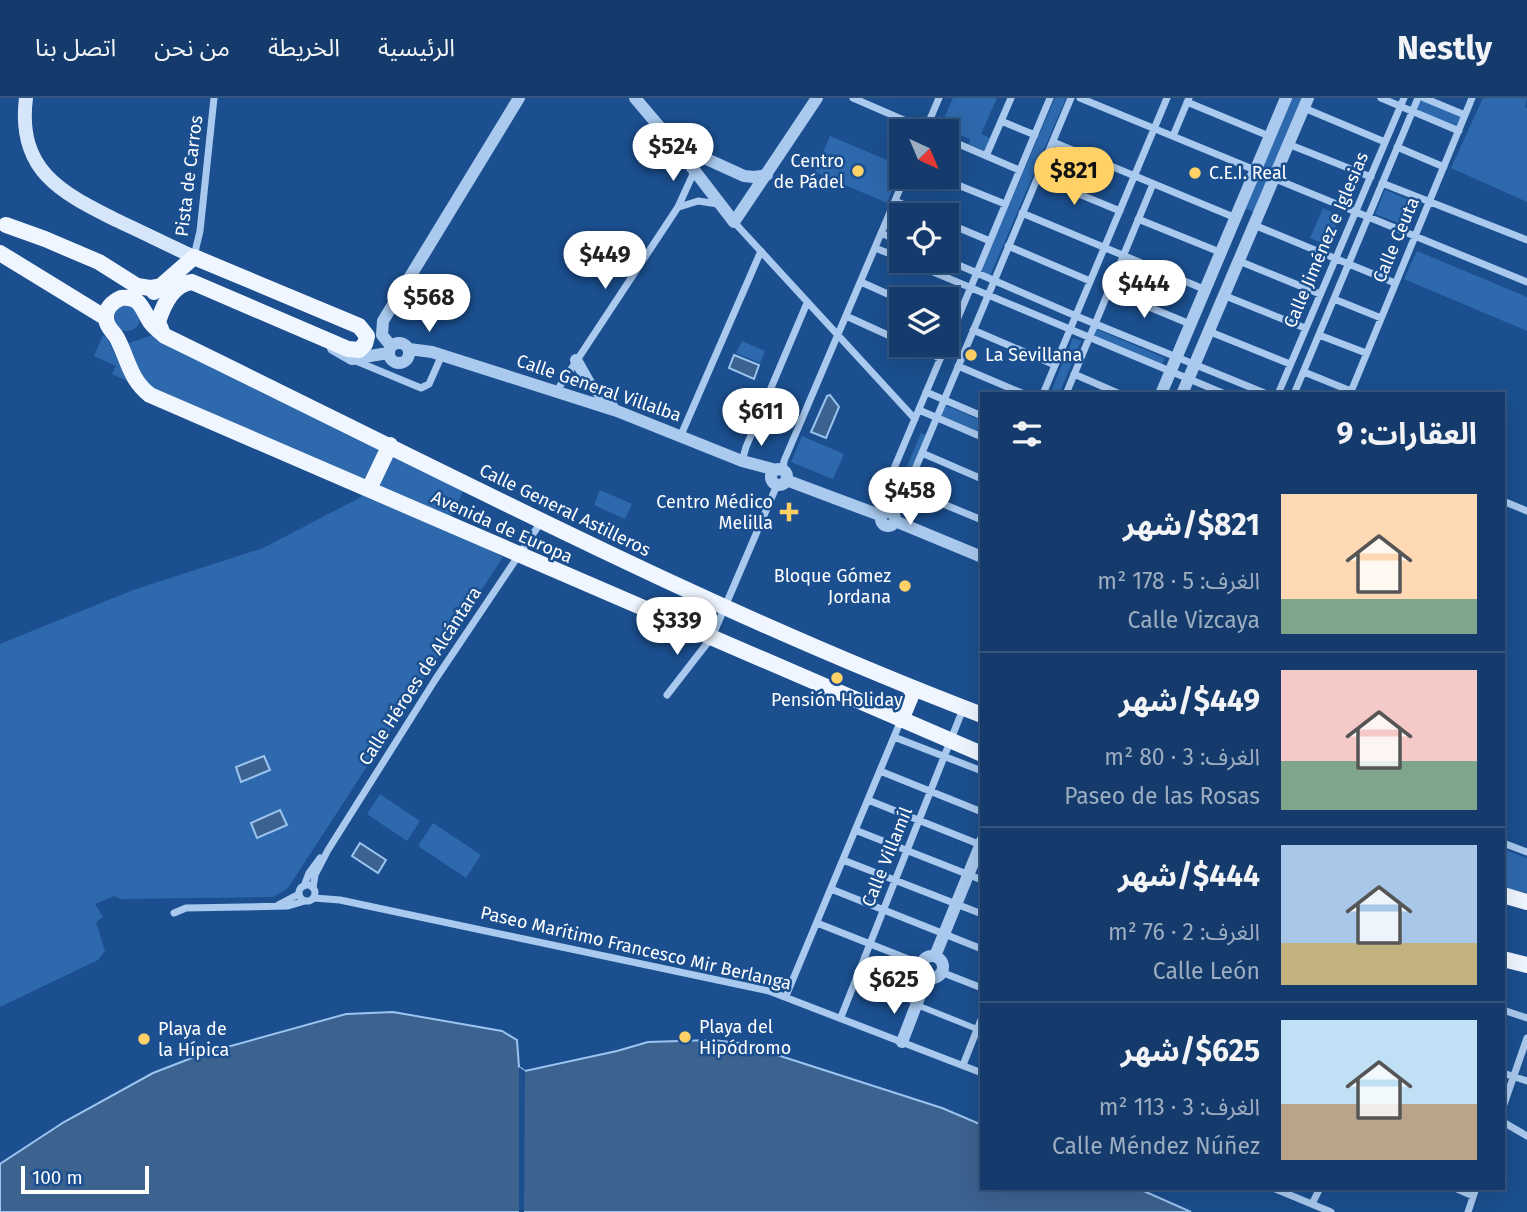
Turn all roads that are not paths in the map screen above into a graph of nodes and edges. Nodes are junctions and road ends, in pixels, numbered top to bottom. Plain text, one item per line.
1 (26, 98) edge
2 (214, 98) edge
3 (519, 98) edge
4 (528, 98) edge
5 (635, 98) edge
6 (817, 98) edge
7 (853, 98) edge
8 (939, 98) edge
9 (1011, 98) edge
10 (1050, 98) edge
11 (1071, 98) edge
12 (1080, 98) edge
13 (1167, 98) edge
14 (1381, 98) edge
15 (1404, 98) edge
16 (1418, 98) edge
17 (1424, 98) edge
18 (1472, 98) edge
19 (1283, 99) edge
20 (1188, 100) edge
21 (1306, 103) edge
22 (1401, 106) junction
23 (1412, 111) junction
24 (1465, 115) junction
25 (900, 119) edge
26 (931, 119) edge
27 (1001, 121) junction
28 (1154, 128) junction
29 (1458, 131) junction
30 (1035, 135) junction
31 (1173, 136) junction
32 (1269, 136) junction
33 (1053, 142) junction
34 (1385, 142) junction
35 (674, 144) junction
36 (959, 144) edge
37 (1288, 144) junction
38 (1397, 147) junction
39 (986, 156) junction
40 (703, 157) junction
41 (1444, 167) junction
42 (1019, 170) junction
43 (1255, 170) junction
44 (694, 172) junction
45 (767, 175) junction
46 (1135, 176) junction
47 (750, 177) junction
48 (1038, 177) junction
49 (1371, 177) junction
50 (1273, 178) junction
51 (1382, 183) junction
52 (1153, 184) junction
53 (959, 185) edge
54 (900, 189) edge
55 (750, 200) junction
56 (895, 201) junction
57 (1429, 202) junction
58 (900, 203) edge
59 (718, 204) junction
60 (1005, 204) junction
61 (678, 207) junction
62 (1120, 211) junction
63 (1356, 212) junction
64 (1022, 213) junction
65 (1368, 217) junction
66 (1236, 218) junction
67 (1138, 219) junction
68 (734, 222) junction
69 (6, 225) dead end
70 (1254, 225) junction
71 (959, 228) edge
72 (881, 233) junction
73 (889, 237) edge
74 (1415, 237) junction
75 (1527, 240) edge
76 (990, 241) junction
77 (1008, 246) junction
78 (1104, 247) junction
79 (876, 248) junction
80 (761, 251) junction
81 (0, 253) edge
82 (889, 253) edge
83 (1222, 253) junction
84 (1123, 255) junction
85 (194, 257) junction
86 (1336, 259) junction
87 (1239, 261) junction
88 (1349, 264) junction
89 (959, 265) edge
90 (977, 272) junction
91 (937, 273) edge
92 (993, 280) junction
93 (1090, 281) junction
94 (187, 282) junction
95 (861, 282) junction
96 (1527, 282) edge
97 (1395, 283) junction
98 (161, 286) junction
99 (971, 287) junction
100 (1108, 290) junction
101 (1206, 290) junction
102 (987, 294) junction
103 (1320, 294) junction
104 (889, 295) edge
105 (1223, 296) junction
106 (1334, 299) junction
107 (136, 300) junction
108 (807, 303) junction
109 (846, 316) junction
110 (1076, 316) junction
111 (959, 317) edge
112 (106, 318) junction
113 (1381, 318) junction
114 (1095, 324) junction
115 (1190, 324) junction
116 (381, 327) junction
117 (361, 328) junction
118 (1305, 328) junction
119 (1070, 329) junction
120 (973, 330) junction
121 (1209, 331) junction
122 (838, 335) junction
123 (1319, 335) junction
124 (165, 336) junction
125 (889, 336) edge
126 (1089, 338) junction
127 (392, 348) junction
128 (1366, 353) junction
129 (350, 354) junction
130 (407, 355) junction
131 (441, 357) junction
132 (1177, 357) junction
133 (940, 358) edge
134 (576, 360) junction
135 (1290, 364) junction
136 (1055, 365) junction
137 (1194, 365) junction
138 (958, 366) junction
139 (1171, 371) junction
140 (1304, 372) junction
141 (1074, 374) junction
142 (1188, 378) junction
143 (556, 392) junction
144 (926, 392) junction
145 (1019, 392) edge
146 (1044, 392) edge
147 (1067, 392) edge
148 (1115, 392) edge
149 (1162, 392) edge
150 (1183, 392) edge
151 (1220, 392) edge
152 (1262, 392) edge
153 (1279, 392) edge
154 (1295, 392) edge
155 (1351, 392) edge
156 (944, 399) junction
157 (919, 410) junction
158 (617, 411) junction
159 (980, 415) edge
160 (936, 418) junction
161 (915, 419) junction
162 (681, 435) junction
163 (980, 436) edge
164 (390, 445) junction
165 (922, 453) junction
166 (742, 461) junction
167 (779, 477) junction
168 (980, 478) edge
169 (369, 489) junction
170 (907, 489) junction
171 (1505, 502) edge
172 (1527, 511) edge
173 (889, 517) junction
174 (980, 519) edge
175 (541, 522) junction
176 (980, 552) edge
177 (518, 556) junction
178 (724, 608) junction
179 (712, 637) junction
180 (914, 689) junction
181 (667, 695) dead end
182 (964, 709) junction
183 (980, 714) edge
184 (901, 720) junction
185 (894, 737) junction
186 (951, 740) junction
187 (980, 753) edge
188 (945, 757) junction
189 (980, 770) edge
190 (880, 771) junction
191 (931, 791) junction
192 (868, 800) junction
193 (980, 811) edge
194 (919, 820) junction
195 (855, 830) junction
196 (980, 844) edge
197 (1505, 844) edge
198 (980, 846) edge
199 (906, 850) junction
200 (1527, 852) edge
201 (843, 860) junction
202 (967, 874) junction
203 (980, 879) edge
204 (894, 880) junction
205 (308, 887) junction
206 (831, 889) junction
207 (299, 894) junction
208 (1505, 896) edge
209 (314, 898) junction
210 (305, 901) junction
211 (1527, 902) edge
212 (955, 903) junction
213 (278, 905) junction
214 (883, 909) junction
215 (174, 913) dead end
216 (980, 913) edge
217 (817, 923) junction
218 (943, 934) junction
219 (870, 944) junction
220 (980, 948) edge
221 (934, 956) junction
222 (1505, 960) edge
223 (921, 964) junction
224 (1527, 965) edge
225 (942, 972) junction
226 (857, 977) junction
227 (928, 977) junction
228 (980, 987) edge
229 (786, 996) junction
230 (917, 1003) junction
231 (1505, 1011) edge
232 (841, 1017) junction
233 (1527, 1018) edge
234 (980, 1022) edge
235 (977, 1029) junction
236 (1527, 1038) edge
237 (902, 1042) junction
238 (963, 1065) junction
239 (980, 1072) edge
240 (1505, 1074) edge
241 (1514, 1077) junction
242 (1527, 1081) edge
243 (1505, 1102) edge
244 (1505, 1123) edge
245 (1527, 1136) edge
246 (1278, 1190) edge
247 (1319, 1190) edge
248 (1474, 1192) edge
249 (1312, 1204) junction
250 (1331, 1212) edge
251 (1468, 1212) edge

1 - 85 main road
2 - 85 street, Pista de Carros
3 - 116 street
4 - 127 street
5 - 35 street
6 - 45 street
7 - 25 street
8 - 26 street
9 - 27 street
10 - 30 street
11 - 33 street
12 - 28 street
13 - 28 street
14 - 22 street
15 - 22 street, Calle Jiménez e Iglesias
16 - 23 street, Calle Jiménez e Iglesias
17 - 24 street
18 - 24 street, Calle Ceuta
19 - 32 street
20 - 31 street
20 - 32 street
21 - 34 street
21 - 37 street
22 - 23 street
22 - 34 street, Calle Jiménez e Iglesias
23 - 29 street
23 - 38 street, Calle Jiménez e Iglesias
24 - 29 street, Calle Ceuta
27 - 30 street
27 - 39 street
28 - 31 street
28 - 46 street
29 - 41 street, Calle Ceuta
30 - 42 street
31 - 43 street
32 - 43 street
33 - 46 street
33 - 48 street
34 - 49 street, Calle Jiménez e Iglesias
35 - 40 street
35 - 44 street
36 - 39 street
37 - 49 street
37 - 50 street
38 - 41 street
38 - 51 street, Calle Jiménez e Iglesias
39 - 42 street
40 - 44 street
40 - 47 street
41 - 57 street, Calle Ceuta
42 - 60 street
43 - 66 street
44 - 59 street
44 - 61 street
45 - 47 street
45 - 55 street
46 - 52 street
46 - 62 street
47 - 55 street
48 - 62 street
48 - 64 street
49 - 63 street, Calle Jiménez e Iglesias
50 - 63 street
50 - 70 street
51 - 57 street
51 - 65 street, Calle Jiménez e Iglesias
52 - 66 street
52 - 67 street
53 - 60 street
54 - 56 street
55 - 68 street
56 - 58 street
56 - 72 street
57 - 74 street, Calle Ceuta
57 - 75 street
59 - 61 street
59 - 68 street
60 - 76 street
61 - 134 street
62 - 78 street
63 - 65 street
63 - 86 street, Calle Jiménez e Iglesias
64 - 77 street
64 - 78 street
65 - 74 street
65 - 88 street, Calle Jiménez e Iglesias
66 - 83 street
67 - 83 street
67 - 84 street
68 - 80 street
69 - 98 main road
70 - 86 street
70 - 87 street
71 - 76 street
72 - 73 street
72 - 79 street
74 - 96 street
74 - 97 street, Calle Ceuta
76 - 90 street
77 - 92 street
77 - 93 street
78 - 84 street
78 - 93 street
79 - 82 street
79 - 95 street
80 - 108 street
80 - 162 street
81 - 112 main road
83 - 101 street
84 - 100 street
84 - 101 street
85 - 94 main road
85 - 98 main road
85 - 117 main road
86 - 88 street
86 - 103 street, Calle Jiménez e Iglesias
87 - 103 street
87 - 105 street
88 - 97 street
88 - 106 street, Calle Jiménez e Iglesias
89 - 90 street
90 - 92 street
90 - 99 street
91 - 99 street
92 - 102 street
92 - 110 street
93 - 110 street
94 - 124 main road
94 - 129 main road
95 - 104 street
95 - 109 street
97 - 113 street, Calle Ceuta
98 - 107 main road
99 - 102 street
99 - 111 street
100 - 114 street
100 - 115 street
101 - 115 street
102 - 119 street
102 - 120 street
103 - 118 street, Calle Jiménez e Iglesias
105 - 118 street
105 - 121 street
106 - 113 street
106 - 123 street, Calle Jiménez e Iglesias
107 - 112 main road
107 - 124 main road, Calle General Astilleros
108 - 122 street
108 - 166 street
109 - 122 street
109 - 125 street
110 - 114 street
110 - 119 street
112 - 169 main road, Avenida de Europa
113 - 128 street, Calle Ceuta
114 - 126 street
114 - 132 street
115 - 132 street
116 - 117 street
116 - 127 street
117 - 129 main road
118 - 135 street, Calle Jiménez e Iglesias
119 - 126 street
119 - 136 street
120 - 136 street
120 - 138 street
121 - 135 street
121 - 137 street
122 - 161 street
122 - 167 street
123 - 128 street
123 - 140 street, Calle Jiménez e Iglesias
124 - 164 main road, Calle General Astilleros
126 - 139 street
126 - 141 street
127 - 129 street
127 - 130 street
127 - 130 street
128 - 155 street, Calle Ceuta
129 - 131 street
130 - 131 street, Calle General Villalba
131 - 143 street, Calle General Villalba
132 - 137 street
132 - 139 street
133 - 144 street
134 - 143 street
134 - 158 street
135 - 153 street, Calle Jiménez e Iglesias
136 - 146 street
137 - 142 street
137 - 152 street
138 - 145 street
138 - 156 street
139 - 142 street
139 - 149 street
140 - 154 street, Calle Jiménez e Iglesias
140 - 155 street
141 - 147 street
141 - 148 street
142 - 150 street
142 - 151 street
143 - 158 street, Calle General Villalba
144 - 156 street
144 - 157 street
156 - 159 street
156 - 160 street
157 - 160 street
157 - 161 street
158 - 162 street, Calle General Villalba
160 - 163 street
160 - 165 street
161 - 173 street
162 - 166 street, Calle General Villalba
164 - 169 main road
164 - 175 main road, Calle General Astilleros
165 - 168 street
165 - 170 street
166 - 167 street, Calle General Villalba
167 - 173 street, Calle General Villalba
167 - 178 street
169 - 177 main road, Avenida de Europa
170 - 173 street
170 - 174 street
171 - 172 street
173 - 176 street, Calle General Villalba
175 - 177 street, Calle Héroes de Alcántara
175 - 178 main road, Calle General Astilleros
177 - 179 main road, Avenida de Europa
177 - 205 street, Calle Héroes de Alcántara
178 - 179 street
178 - 180 main road, Calle General Astilleros
179 - 181 street
179 - 184 main road, Avenida de Europa
180 - 182 main road, Calle General Astilleros
180 - 184 main road
182 - 183 main road, Calle General Astilleros
182 - 186 street, Calle Villamíl
184 - 185 street
184 - 186 main road, Avenida de Europa
185 - 188 street
185 - 190 street
186 - 187 main road, Avenida de Europa
186 - 188 street, Calle Villamíl
188 - 189 street
188 - 191 street, Calle Villamíl
190 - 191 street
190 - 192 street
191 - 193 street
191 - 194 street, Calle Villamíl
192 - 194 street
192 - 195 street
194 - 196 street
194 - 199 street, Calle Villamíl
195 - 199 street
195 - 201 street
197 - 200 street
198 - 202 street
199 - 202 street
199 - 204 street, Calle Villamíl
201 - 204 street
201 - 206 street
202 - 203 street
202 - 212 street
204 - 212 street
204 - 214 street, Calle Villamíl
205 - 207 street
205 - 209 street
206 - 214 street
206 - 217 street
207 - 210 street
207 - 213 street
208 - 211 main road
209 - 210 street
209 - 229 street, Paseo Marítimo Francesco Mir Berlanga
210 - 213 street
212 - 216 street
212 - 218 street
213 - 215 street
214 - 218 street
214 - 219 street, Calle Villamíl
217 - 219 street
217 - 229 street
218 - 220 street
218 - 221 street
219 - 223 street
219 - 226 street, Calle Villamíl
221 - 223 street
221 - 225 street
222 - 224 main road
223 - 227 street
225 - 227 street
225 - 228 street
226 - 230 street
226 - 232 street, Calle Villamíl
227 - 230 street
229 - 232 street, Paseo Marítimo Francesco Mir Berlanga
230 - 235 street
230 - 237 street
231 - 233 street
232 - 237 street, Paseo Marítimo Francesco Mir Berlanga
234 - 235 street
235 - 238 street
236 - 241 street
237 - 238 street, Paseo Marítimo Francesco Mir Berlanga
238 - 239 street, Paseo Marítimo Francesco Mir Berlanga
240 - 241 street
241 - 242 street
241 - 243 street
244 - 245 street
246 - 249 street
247 - 249 street
248 - 251 street
249 - 250 street

